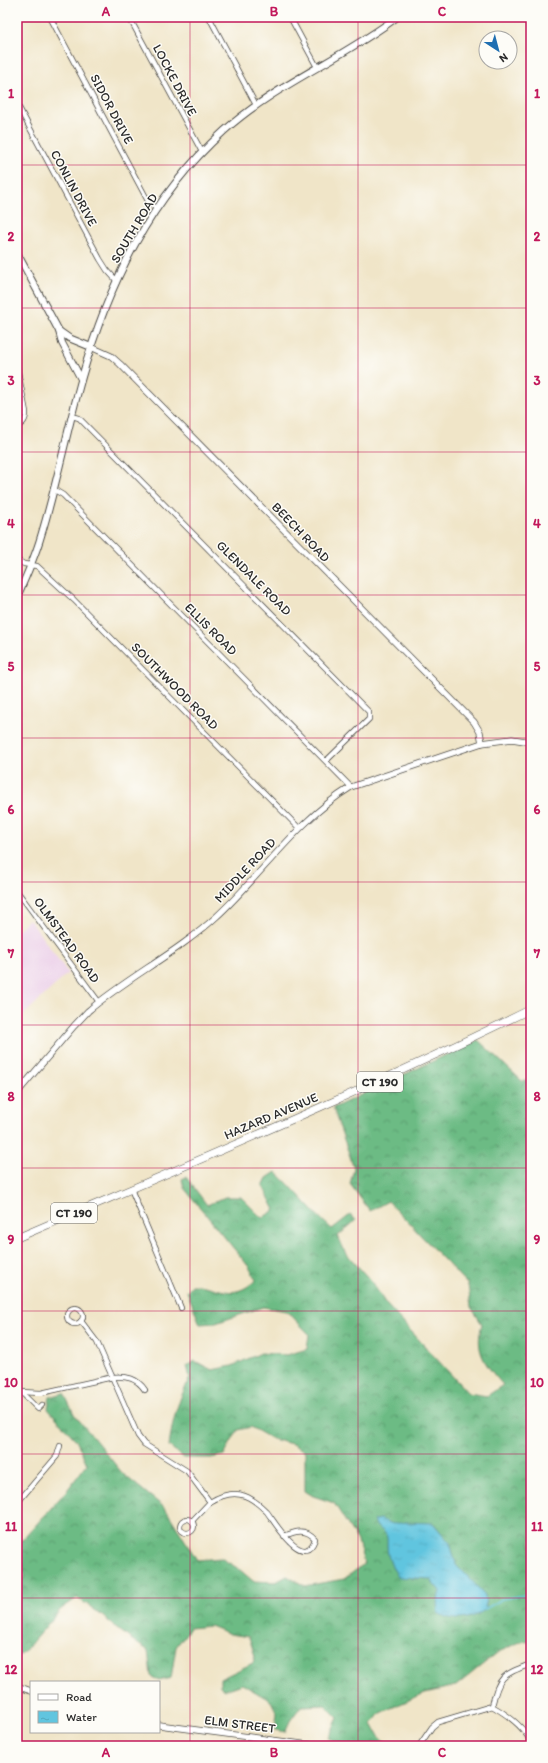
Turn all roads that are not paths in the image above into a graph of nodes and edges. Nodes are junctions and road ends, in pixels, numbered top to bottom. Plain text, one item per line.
1 (50, 17) edge
2 (128, 17) edge
3 (209, 17) edge
4 (290, 17) edge
5 (397, 17) edge
6 (317, 67) junction
7 (17, 104) edge
8 (256, 105) junction
9 (202, 152) junction
10 (156, 209) junction
11 (17, 253) edge
12 (116, 280) junction
13 (60, 331) junction
14 (91, 347) junction
15 (17, 367) edge
16 (81, 379) junction
17 (72, 416) junction
18 (17, 426) edge
19 (53, 489) junction
20 (17, 560) edge
21 (31, 566) junction
22 (17, 597) edge
23 (531, 742) edge
24 (482, 743) junction
25 (326, 761) junction
26 (351, 787) junction
27 (299, 828) junction
28 (17, 891) edge
29 (99, 1002) junction
30 (531, 1009) edge
31 (17, 1093) edge
32 (131, 1188) junction
33 (17, 1238) edge
34 (181, 1308) dead end
35 (81, 1321) dead end
36 (113, 1377) junction
37 (17, 1388) edge
38 (145, 1390) dead end
39 (21, 1392) junction
40 (42, 1405) dead end
41 (60, 1446) dead end
42 (210, 1502) junction
43 (17, 1503) edge
44 (192, 1521) dead end
45 (284, 1536) junction
46 (531, 1664) edge
47 (17, 1686) edge
48 (30, 1691) edge
49 (492, 1706) junction
50 (160, 1725) edge
51 (531, 1744) edge
52 (318, 1746) edge
53 (419, 1746) edge

1 - 10 street, SIDOR DRIVE
2 - 9 street, LOCKE DRIVE
3 - 8 street
4 - 6 street
5 - 6 main road, SOUTH ROAD
6 - 8 main road, SOUTH ROAD
7 - 12 street, CONLIN DRIVE
8 - 9 main road, SOUTH ROAD
9 - 10 main road, SOUTH ROAD
10 - 12 main road, SOUTH ROAD
11 - 13 main road
12 - 14 main road, SOUTH ROAD
13 - 14 main road
13 - 16 main road
14 - 16 main road, SOUTH ROAD
14 - 24 street, BEECH ROAD
15 - 18 street
16 - 17 main road, SOUTH ROAD
17 - 19 main road, SOUTH ROAD
17 - 25 street, GLENDALE ROAD
19 - 21 main road, SOUTH ROAD
19 - 25 street, ELLIS ROAD
20 - 21 street, SOUTHWOOD ROAD
21 - 22 main road, SOUTH ROAD
21 - 27 street, SOUTHWOOD ROAD
23 - 24 street, MIDDLE ROAD
24 - 26 street, MIDDLE ROAD
25 - 26 street, ELLIS ROAD
26 - 27 street, MIDDLE ROAD
27 - 29 street, MIDDLE ROAD
28 - 29 street, OLMSTEAD ROAD
29 - 31 street, MIDDLE ROAD
30 - 32 main road, HAZARD AVENUE / CT 190
32 - 33 main road, HAZARD AVENUE / CT 190
32 - 34 street
35 - 36 street
36 - 38 street
36 - 39 street
36 - 42 street
37 - 39 street
39 - 40 street
41 - 43 street
42 - 44 street
42 - 45 street
45 - 45 street
46 - 49 street
47 - 48 street
49 - 51 street
49 - 53 street
50 - 52 street, ELM STREET

